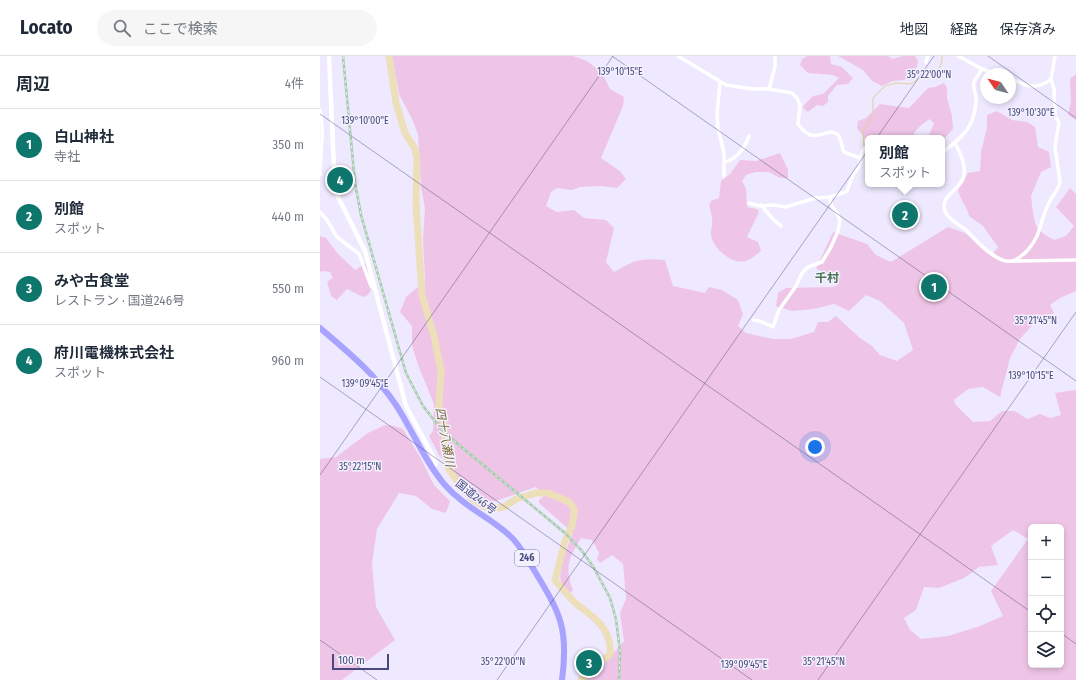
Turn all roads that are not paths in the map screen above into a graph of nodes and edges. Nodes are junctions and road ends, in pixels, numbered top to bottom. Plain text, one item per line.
1 (329, 56) edge
2 (679, 56) edge
3 (775, 56) edge
4 (928, 56) edge
5 (958, 56) edge
6 (1055, 56) edge
7 (926, 62) dead end
8 (980, 68) edge
9 (980, 72) edge
10 (1051, 79) junction
11 (1016, 81) edge
12 (720, 82) junction
13 (769, 89) junction
14 (320, 110) edge
15 (749, 136) dead end
16 (955, 143) junction
17 (865, 149) edge
18 (945, 151) edge
19 (860, 158) junction
20 (725, 162) junction
21 (320, 175) edge
22 (724, 176) dead end
23 (830, 197) junction
24 (749, 203) dead end
25 (761, 205) junction
26 (320, 212) edge
27 (781, 226) dead end
28 (1076, 260) edge
29 (1012, 261) junction
30 (375, 290) junction
31 (754, 320) dead end
32 (320, 328) edge
33 (433, 468) junction
34 (562, 680) edge

1 - 30 street
2 - 12 street
3 - 13 street
4 - 7 street
5 - 8 street
6 - 10 street
9 - 16 street
10 - 11 street
10 - 29 street
12 - 13 street
12 - 20 street
13 - 19 street
14 - 21 street
15 - 20 street
16 - 18 street
16 - 29 street
17 - 19 street
19 - 23 street
20 - 22 street
23 - 25 street
23 - 31 street
24 - 25 street
25 - 27 street
26 - 30 street
28 - 29 street
30 - 33 street
32 - 33 highway, 国道246号 / 246
33 - 34 highway, 国道246号 / 246

